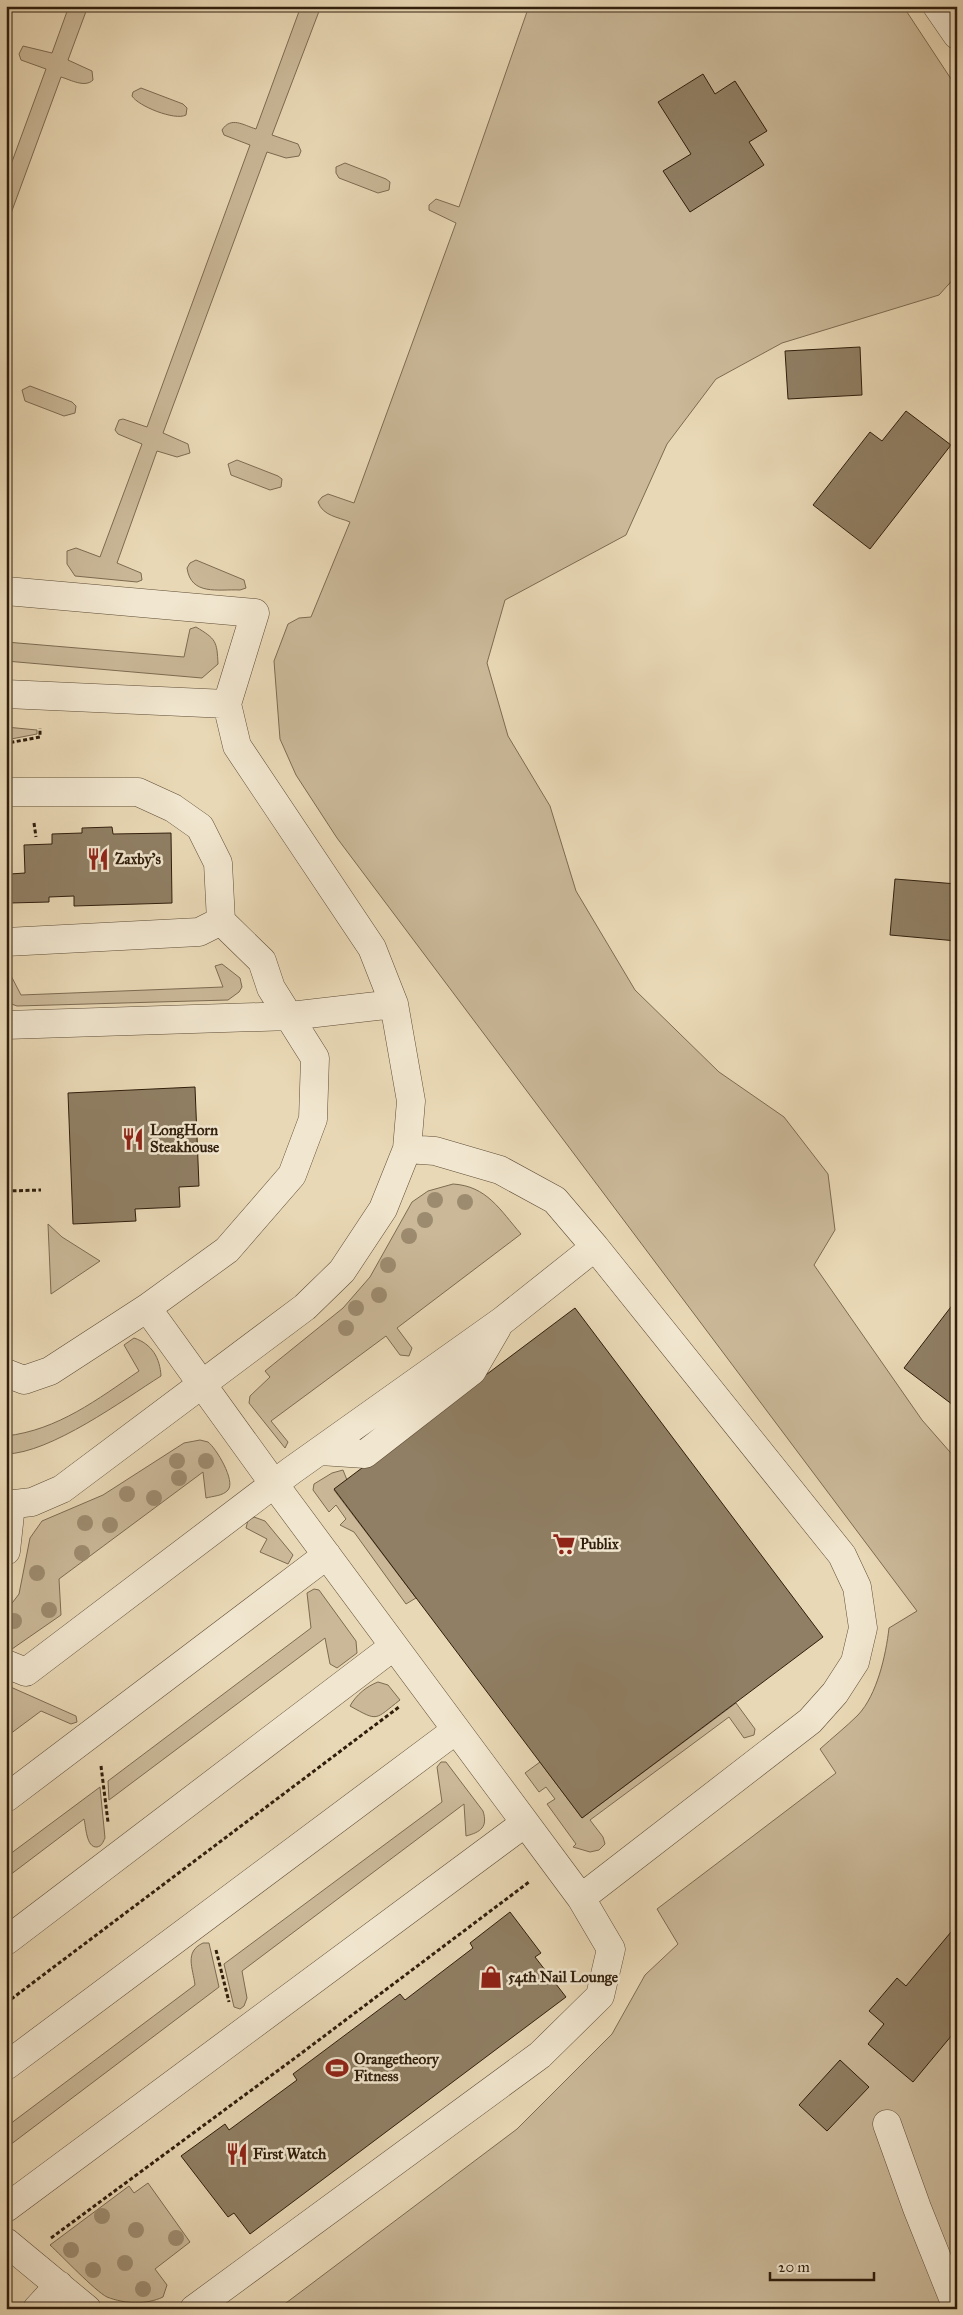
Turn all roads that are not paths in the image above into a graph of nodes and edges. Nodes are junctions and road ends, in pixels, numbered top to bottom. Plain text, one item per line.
1 (937, 6) edge
2 (957, 35) edge
3 (6, 591) edge
4 (6, 694) edge
5 (228, 704) junction
6 (6, 792) edge
7 (221, 921) junction
8 (6, 942) edge
9 (394, 1004) junction
10 (290, 1016) junction
11 (6, 1025) edge
12 (407, 1149) junction
13 (595, 1247) junction
14 (147, 1308) junction
15 (6, 1373) edge
16 (201, 1385) junction
17 (274, 1484) junction
18 (9, 1505) edge
19 (6, 1551) edge
20 (327, 1556) junction
21 (394, 1646) junction
22 (6, 1664) edge
23 (456, 1730) junction
24 (6, 1798) edge
25 (525, 1823) junction
26 (581, 1898) junction
27 (6, 1941) edge
28 (6, 2066) edge
29 (887, 2124) dead end
30 (6, 2208) edge
31 (15, 2250) edge
32 (59, 2285) junction
33 (957, 2308) edge
34 (36, 2309) edge
35 (87, 2309) edge
36 (194, 2309) edge

1 - 2 street
3 - 5 street
4 - 5 street
5 - 9 street
6 - 7 street
7 - 8 street
7 - 10 street
9 - 10 street
9 - 12 street
10 - 11 street
10 - 14 street
12 - 13 street
12 - 16 street
13 - 17 street
13 - 26 street
14 - 15 street
14 - 16 street
16 - 17 street
16 - 18 street
17 - 20 street
17 - 22 street
18 - 19 street
20 - 21 street
20 - 24 street
21 - 23 street
21 - 27 street
23 - 25 street
23 - 28 street
25 - 26 street
25 - 30 street
26 - 36 street
29 - 33 street
31 - 32 street
32 - 34 street
32 - 35 street

